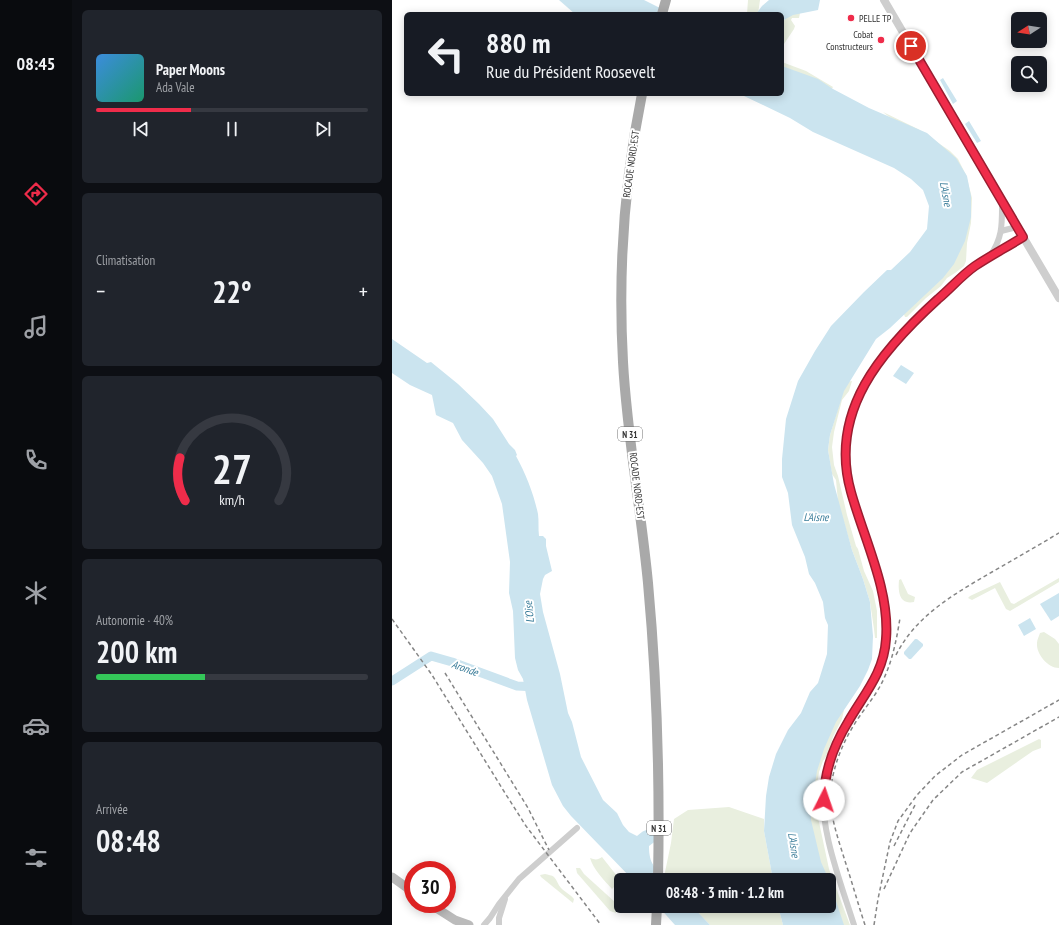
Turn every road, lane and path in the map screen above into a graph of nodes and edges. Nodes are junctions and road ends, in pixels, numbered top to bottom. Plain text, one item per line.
1 (666, 0) edge
2 (884, 0) edge
3 (663, 12) edge
4 (642, 96) edge
5 (1002, 201) junction
6 (1017, 227) junction
7 (1001, 234) junction
8 (1023, 237) junction
9 (1013, 243) junction
10 (988, 259) junction
11 (1059, 298) edge
12 (577, 828) dead end
13 (658, 873) edge
14 (392, 878) edge
15 (404, 886) edge
16 (507, 893) junction
17 (442, 913) edge
18 (443, 913) edge
19 (657, 913) edge
20 (453, 925) edge
21 (469, 925) edge
22 (484, 925) edge
23 (499, 925) edge
24 (656, 925) edge
25 (854, 925) edge

1 - 3 main road
2 - 5 street
4 - 13 main road, ROCADE NORD-EST / N 31
5 - 6 street
5 - 7 street
6 - 7 street
6 - 8 street
7 - 9 street
7 - 10 street
8 - 9 street
8 - 11 street
9 - 10 street
10 - 25 street
12 - 16 street
14 - 15 main road
16 - 22 street
16 - 23 street
17 - 20 main road
18 - 21 main road
19 - 24 main road

